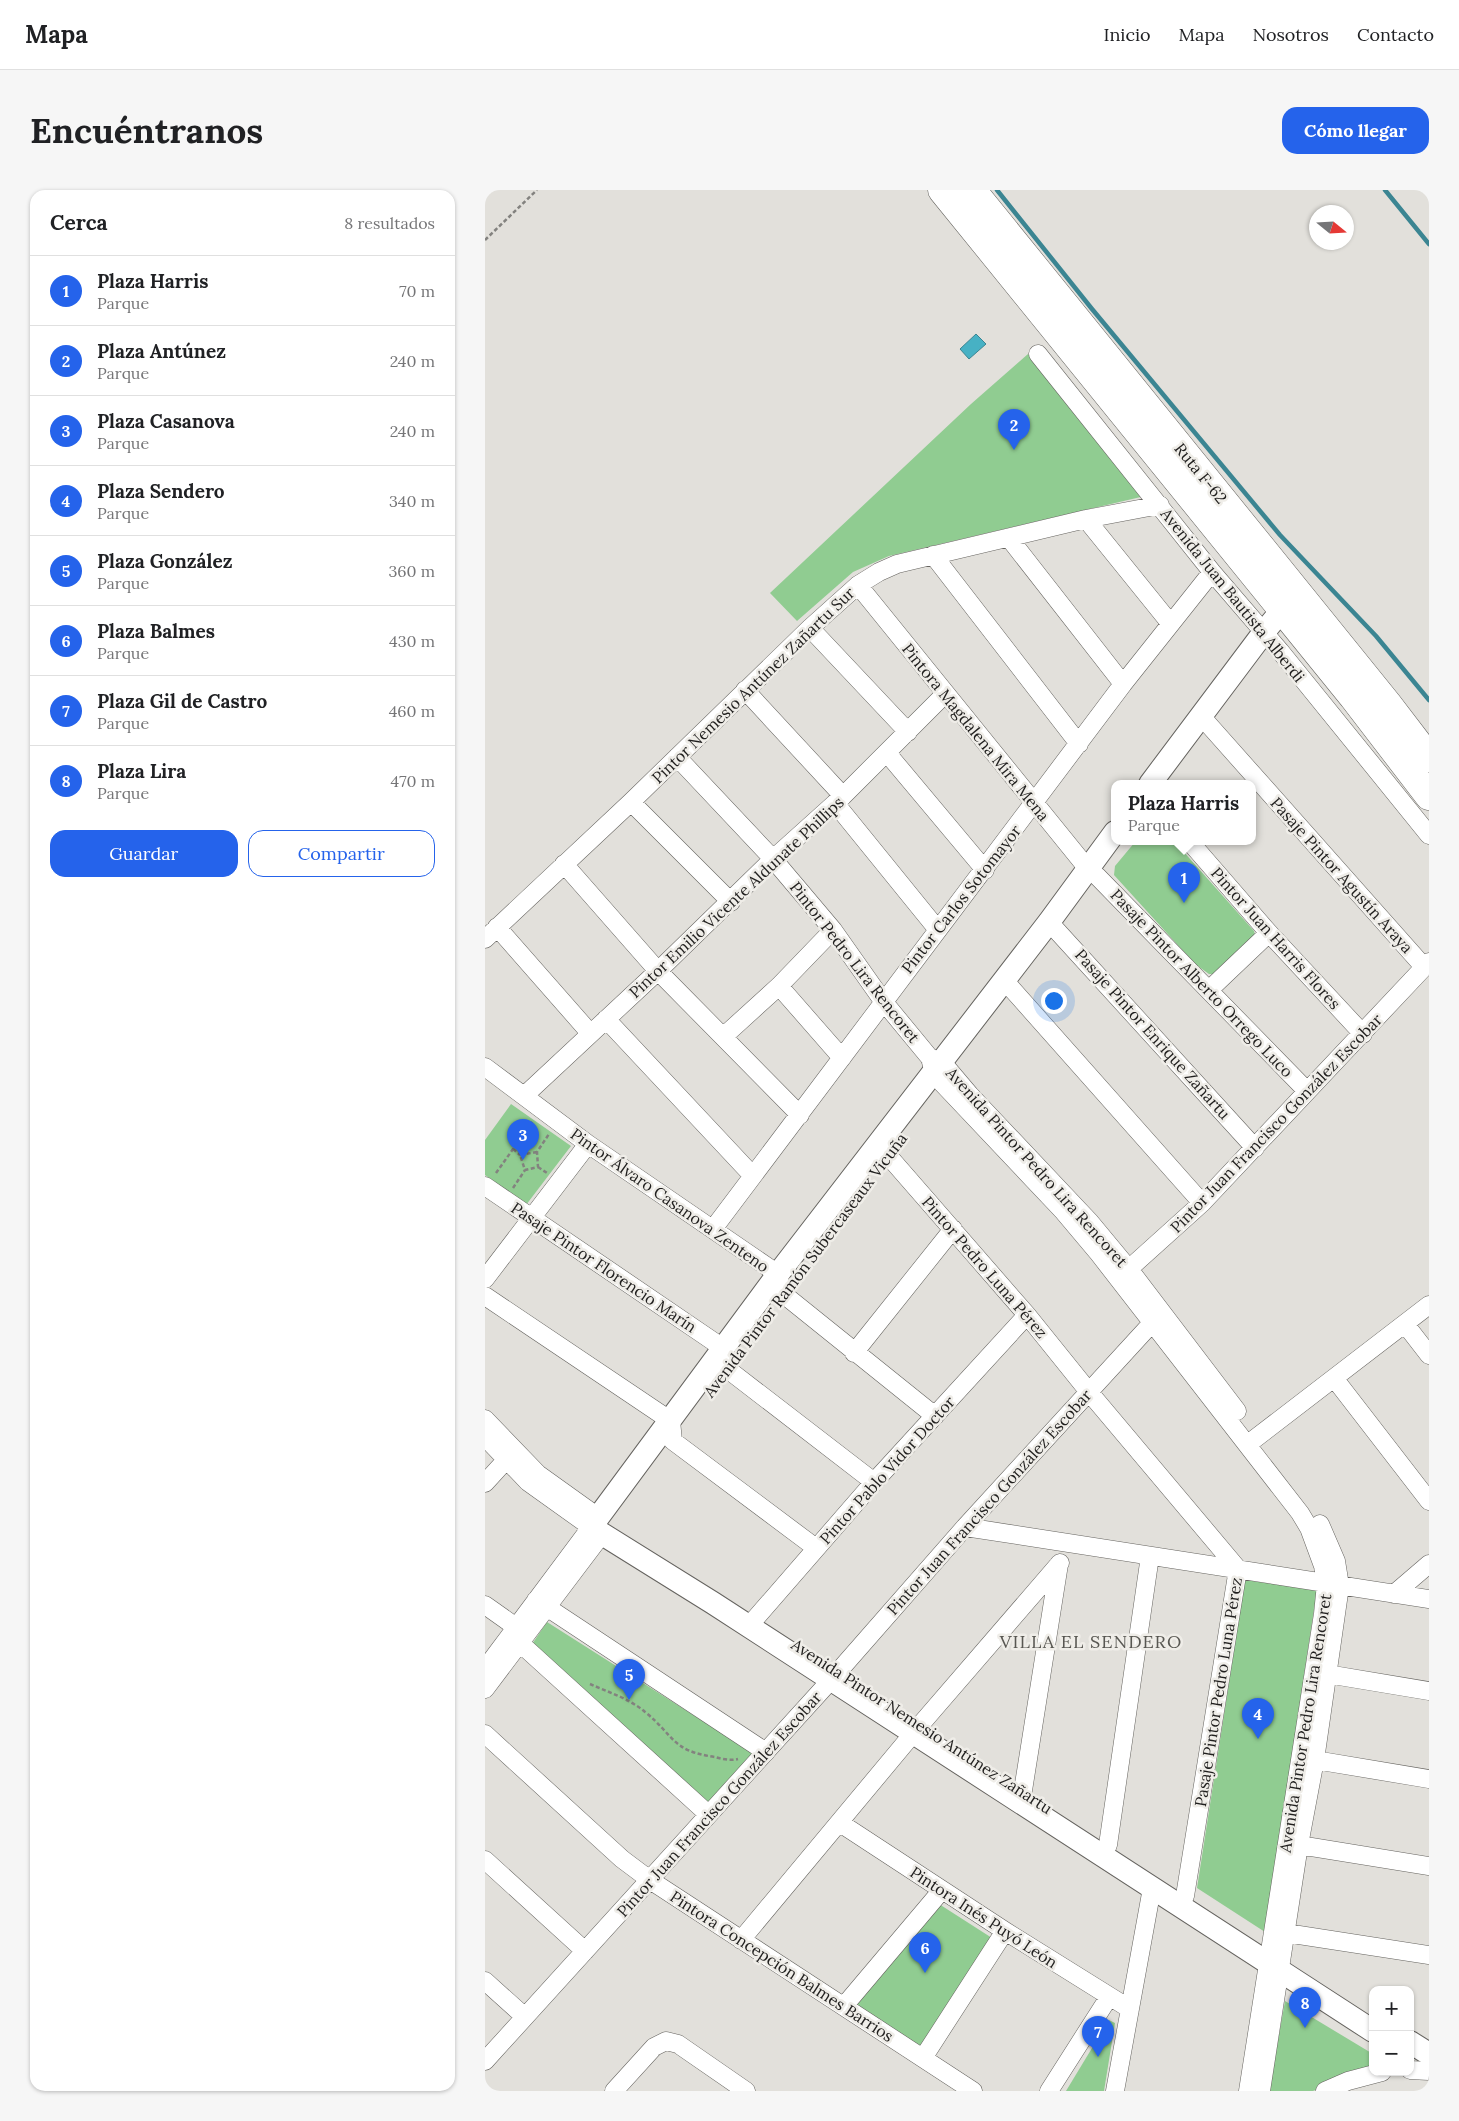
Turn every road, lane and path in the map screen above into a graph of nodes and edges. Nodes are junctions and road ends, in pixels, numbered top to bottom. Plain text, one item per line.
1 (537, 190) edge
2 (942, 190) edge
3 (972, 190) edge
4 (485, 240) edge
5 (1038, 354) dead end
6 (1160, 505) junction
7 (1086, 518) junction
8 (1009, 538) junction
9 (933, 555) junction
10 (1212, 572) junction
11 (858, 585) junction
12 (1293, 611) junction
13 (1170, 623) junction
14 (810, 628) junction
15 (1269, 638) junction
16 (1123, 684) junction
17 (745, 690) junction
18 (945, 694) junction
19 (1206, 722) junction
20 (908, 732) junction
21 (1079, 744) junction
22 (887, 753) junction
23 (677, 757) junction
24 (1429, 758) edge
25 (1154, 780) edge
26 (1170, 780) edge
27 (1429, 796) edge
28 (839, 799) junction
29 (631, 802) junction
30 (1035, 804) junction
31 (1429, 835) edge
32 (1111, 839) edge
33 (1120, 845) edge
34 (1193, 845) edge
35 (773, 859) junction
36 (564, 864) junction
37 (985, 870) junction
38 (1093, 872) junction
39 (731, 902) junction
40 (1054, 926) junction
41 (833, 930) junction
42 (938, 930) junction
43 (491, 933) edge
44 (1269, 933) junction
45 (1427, 965) edge
46 (658, 971) junction
47 (1008, 985) junction
48 (779, 986) junction
49 (1209, 990) junction
50 (883, 1000) junction
51 (606, 1019) junction
52 (590, 1033) junction
53 (1363, 1034) junction
54 (724, 1036) junction
55 (842, 1058) junction
56 (485, 1067) edge
57 (940, 1069) junction
58 (1307, 1091) junction
59 (524, 1096) junction
60 (541, 1109) junction
61 (800, 1115) junction
62 (558, 1122) junction
63 (588, 1144) junction
64 (1255, 1148) junction
65 (513, 1149) junction
66 (883, 1150) junction
67 (537, 1152) junction
68 (521, 1155) junction
69 (753, 1176) junction
70 (485, 1186) edge
71 (1202, 1203) junction
72 (531, 1218) junction
73 (713, 1229) junction
74 (953, 1229) junction
75 (1124, 1274) junction
76 (485, 1279) edge
77 (780, 1284) junction
78 (485, 1296) edge
79 (1429, 1305) edge
80 (1027, 1315) junction
81 (1152, 1322) junction
82 (1405, 1324) junction
83 (854, 1353) junction
84 (1429, 1355) edge
85 (725, 1358) junction
86 (1334, 1378) junction
87 (1089, 1392) junction
88 (935, 1416) junction
89 (485, 1420) edge
90 (672, 1431) junction
91 (485, 1437) edge
92 (1253, 1440) junction
93 (507, 1459) junction
94 (874, 1482) junction
95 (485, 1484) edge
96 (1429, 1501) edge
97 (600, 1526) junction
98 (965, 1527) junction
99 (1063, 1542) junction
100 (817, 1548) junction
101 (1150, 1556) junction
102 (1059, 1563) junction
103 (1429, 1564) edge
104 (1238, 1569) junction
105 (1333, 1585) junction
106 (1394, 1594) junction
107 (1429, 1599) edge
108 (541, 1604) junction
109 (485, 1605) edge
110 (752, 1623) junction
111 (518, 1635) junction
112 (485, 1669) edge
113 (1327, 1674) junction
114 (834, 1677) junction
115 (585, 1681) dead end
116 (485, 1689) edge
117 (1429, 1691) edge
118 (918, 1729) junction
119 (485, 1734) edge
120 (766, 1752) junction
121 (1315, 1760) junction
122 (1429, 1779) edge
123 (1022, 1798) junction
124 (708, 1814) junction
125 (840, 1823) junction
126 (1108, 1845) junction
127 (1299, 1845) junction
128 (485, 1860) edge
129 (1429, 1866) edge
130 (650, 1880) junction
131 (1152, 1888) junction
132 (942, 1890) junction
133 (1185, 1896) junction
134 (1005, 1931) junction
135 (1287, 1933) junction
136 (741, 1940) junction
137 (585, 1951) junction
138 (1429, 1955) edge
139 (1275, 1961) junction
140 (485, 1981) edge
141 (1109, 1997) junction
142 (844, 2006) junction
143 (1130, 2009) junction
144 (1369, 2015) edge
145 (525, 2017) junction
146 (1369, 2028) edge
147 (1414, 2045) edge
148 (1429, 2054) edge
149 (1414, 2057) edge
150 (923, 2058) junction
151 (485, 2061) edge
152 (1429, 2066) edge
153 (1414, 2070) edge
154 (1429, 2071) edge
155 (1369, 2075) edge
156 (614, 2091) edge
157 (745, 2091) edge
158 (973, 2091) edge
159 (1049, 2091) edge
160 (1115, 2091) edge
161 (1248, 2091) edge
162 (1261, 2091) edge
163 (1325, 2091) edge

1 - 4 path
2 - 12 main road, Avenida Juan Bautista Alberdi
3 - 12 main road, Ruta F-62
5 - 6 street, Avenida Juan Bautista Alberdi
6 - 7 street, Pintor Nemesio Antúnez Zañartu Sur
6 - 10 street, Avenida Juan Bautista Alberdi
7 - 8 street, Pintor Nemesio Antúnez Zañartu Sur
7 - 13 street
8 - 9 street, Pintor Nemesio Antúnez Zañartu Sur
8 - 16 street
9 - 11 street, Pintor Nemesio Antúnez Zañartu Sur
9 - 21 street
10 - 13 street, Pintor Carlos Sotomayor
10 - 15 street, Avenida Juan Bautista Alberdi
11 - 14 street, Pintor Nemesio Antúnez Zañartu Sur
11 - 18 street, Pintora Magdalena Mira Mena
12 - 15 street
12 - 24 main road, Ruta F-62
12 - 27 main road, Avenida Juan Bautista Alberdi
13 - 16 street, Pintor Carlos Sotomayor
14 - 17 street, Pintor Nemesio Antúnez Zañartu Sur
14 - 20 street
15 - 19 street
15 - 31 street, Avenida Juan Bautista Alberdi
16 - 21 street, Pintor Carlos Sotomayor
17 - 23 street, Pintor Nemesio Antúnez Zañartu Sur
17 - 28 street
18 - 20 street, Pintor Emilio Vicente Aldunate Phillips
18 - 30 street, Pintora Magdalena Mira Mena
19 - 25 street
19 - 26 street
19 - 45 street, Pasaje Pintor Agustín Araya
20 - 22 street, Pintor Emilio Vicente Aldunate Phillips
21 - 30 street, Pintor Carlos Sotomayor
22 - 28 street, Pintor Emilio Vicente Aldunate Phillips
22 - 37 street
23 - 29 street, Pintor Nemesio Antúnez Zañartu Sur
23 - 35 street, Pintor Pedro Lira Rencoret
28 - 35 street, Pintor Emilio Vicente Aldunate Phillips
28 - 42 street
29 - 36 street, Pintor Nemesio Antúnez Zañartu Sur
29 - 39 street
30 - 37 street, Pintor Carlos Sotomayor
30 - 38 street, Pintora Magdalena Mira Mena
32 - 38 street, Avenida Pintor Ramón Subercaseaux Vicuña
33 - 38 street, Avenida Pintor Ramón Subercaseaux Vicuña
34 - 44 street, Pintor Juan Harris Flores
35 - 39 street, Pintor Emilio Vicente Aldunate Phillips
35 - 41 street, Pintor Pedro Lira Rencoret
36 - 43 street, Pintor Nemesio Antúnez Zañartu Sur
36 - 46 street
37 - 42 street, Pintor Carlos Sotomayor
38 - 40 street, Avenida Pintor Ramón Subercaseaux Vicuña
38 - 49 street, Pasaje Pintor Alberto Orrego Luco
39 - 46 street, Pintor Emilio Vicente Aldunate Phillips
40 - 47 street, Avenida Pintor Ramón Subercaseaux Vicuña
40 - 64 street, Pasaje Pintor Enrique Zañartu
41 - 48 street
41 - 50 street, Pintor Pedro Lira Rencoret
42 - 50 street, Pintor Carlos Sotomayor
43 - 52 street
44 - 49 street
44 - 53 street, Pintor Juan Harris Flores
45 - 53 street, Pintor Juan Francisco González Escobar
46 - 51 street, Pintor Emilio Vicente Aldunate Phillips
46 - 54 street
47 - 57 street, Avenida Pintor Ramón Subercaseaux Vicuña
47 - 71 street
48 - 54 street
48 - 55 street
49 - 58 street, Pasaje Pintor Alberto Orrego Luco
50 - 55 street, Pintor Carlos Sotomayor
50 - 57 street, Pintor Pedro Lira Rencoret
51 - 52 street, Pintor Emilio Vicente Aldunate Phillips
51 - 69 street
52 - 59 street, Pintor Emilio Vicente Aldunate Phillips
53 - 58 street, Pintor Juan Francisco González Escobar
54 - 61 street
55 - 61 street, Pintor Carlos Sotomayor
56 - 59 street, Pintor Álvaro Casanova Zenteno
57 - 66 street, Avenida Pintor Ramón Subercaseaux Vicuña
57 - 75 street, Avenida Pintor Pedro Lira Rencoret
58 - 64 street, Pintor Juan Francisco González Escobar
59 - 60 street, Pintor Álvaro Casanova Zenteno
60 - 62 street, Pintor Álvaro Casanova Zenteno
60 - 65 path
61 - 69 street, Pintor Carlos Sotomayor
62 - 63 street, Pintor Álvaro Casanova Zenteno
62 - 67 path
63 - 72 street
63 - 73 street, Pintor Álvaro Casanova Zenteno
64 - 71 street, Pintor Juan Francisco González Escobar
65 - 68 path
65 - 70 path
66 - 74 street, Pintor Pedro Luna Pérez
66 - 77 street, Avenida Pintor Ramón Subercaseaux Vicuña
67 - 68 path
67 - 68 path
69 - 73 street, Pintor Carlos Sotomayor
70 - 72 street, Pasaje Pintor Florencio Marín
71 - 75 street, Pintor Juan Francisco González Escobar
72 - 76 street
72 - 85 street, Pasaje Pintor Florencio Marín
73 - 77 street, Pintor Álvaro Casanova Zenteno
74 - 80 street, Pintor Pedro Luna Pérez
74 - 83 street
75 - 81 street, Avenida Pintor Pedro Lira Rencoret
75 - 92 street, Avenida Pintor Pedro Lira Rencoret
77 - 83 street, Pintor Álvaro Casanova Zenteno
77 - 85 street, Avenida Pintor Ramón Subercaseaux Vicuña
78 - 90 street
79 - 82 street
80 - 87 street, Pintor Pedro Luna Pérez
80 - 88 street, Pintor Pablo Vidor Doctor
81 - 87 street, Pintor Juan Francisco González Escobar
81 - 92 street, Avenida Pintor Pedro Lira Rencoret
82 - 84 street
82 - 86 street
83 - 88 street, Pintor Álvaro Casanova Zenteno
85 - 90 street, Avenida Pintor Ramón Subercaseaux Vicuña
85 - 94 street, Pasaje Pintor Florencio Marín
86 - 92 street
86 - 96 street
87 - 98 street, Pintor Juan Francisco González Escobar
87 - 104 street, Pasaje Pintor Pedro Luna Pérez
88 - 94 street, Pintor Pablo Vidor Doctor
89 - 97 street, Avenida Pintor Nemesio Antúnez Zañartu
90 - 97 street, Avenida Pintor Ramón Subercaseaux Vicuña
90 - 100 street
91 - 93 street, Avenida Pintor Nemesio Antúnez Zañartu
92 - 105 street, Avenida Pintor Pedro Lira Rencoret
93 - 95 street
93 - 97 street, Avenida Pintor Nemesio Antúnez Zañartu
94 - 100 street, Pintor Pablo Vidor Doctor
97 - 108 street, Avenida Pintor Ramón Subercaseaux Vicuña
97 - 110 street, Avenida Pintor Nemesio Antúnez Zañartu
98 - 99 street
98 - 114 street, Pintor Juan Francisco González Escobar
99 - 101 street
99 - 102 street
100 - 110 street, Pintor Pablo Vidor Doctor
101 - 104 street
101 - 126 street
102 - 118 street
102 - 123 street
103 - 106 street
104 - 105 street
104 - 133 street, Pasaje Pintor Pedro Luna Pérez
105 - 106 street
105 - 113 street, Avenida Pintor Pedro Lira Rencoret
105 - 139 street, Avenida Pintor Pedro Lira Rencoret
106 - 107 street
108 - 111 street, Avenida Pintor Ramón Subercaseaux Vicuña
108 - 120 street
109 - 111 street
110 - 114 street, Avenida Pintor Nemesio Antúnez Zañartu
111 - 112 street, Avenida Pintor Ramón Subercaseaux Vicuña
111 - 116 street, Avenida Pintor Ramón Subercaseaux Vicuña
111 - 124 street
113 - 117 street
113 - 121 street, Avenida Pintor Pedro Lira Rencoret
114 - 118 street, Avenida Pintor Nemesio Antúnez Zañartu
114 - 120 street, Pintor Juan Francisco González Escobar
115 - 120 path
118 - 123 street, Avenida Pintor Nemesio Antúnez Zañartu
118 - 125 street
119 - 130 street, Pintora Concepción Balmes Barrios
120 - 124 street, Pintor Juan Francisco González Escobar
121 - 122 street
121 - 127 street, Avenida Pintor Pedro Lira Rencoret
123 - 126 street, Avenida Pintor Nemesio Antúnez Zañartu
123 - 131 street, Avenida Pintor Nemesio Antúnez Zañartu
124 - 130 street, Pintor Juan Francisco González Escobar
125 - 132 street, Pintora Inés Puyó León
125 - 136 street
126 - 133 street, Avenida Pintor Nemesio Antúnez Zañartu
127 - 129 street
127 - 135 street, Avenida Pintor Pedro Lira Rencoret
128 - 137 street
130 - 136 street, Pintora Concepción Balmes Barrios
130 - 137 street, Pintor Juan Francisco González Escobar
131 - 139 street, Avenida Pintor Nemesio Antúnez Zañartu
131 - 143 street
132 - 134 street, Pintora Inés Puyó León
132 - 142 street
133 - 139 street, Avenida Pintor Nemesio Antúnez Zañartu
134 - 141 street, Pintora Inés Puyó León
134 - 150 street
135 - 138 street
135 - 139 street, Avenida Pintor Pedro Lira Rencoret
136 - 142 street, Pintora Concepción Balmes Barrios
137 - 145 street, Pintor Juan Francisco González Escobar
139 - 144 street, Avenida Pintor Nemesio Antúnez Zañartu
139 - 146 street, Avenida Pintor Nemesio Antúnez Zañartu
139 - 161 street, Avenida Pintor Pedro Lira Rencoret
139 - 162 street, Avenida Pintor Pedro Lira Rencoret
140 - 145 street
141 - 143 street, Pintora Inés Puyó León
141 - 159 street
142 - 150 street, Pintora Concepción Balmes Barrios
143 - 160 street
145 - 151 street, Pintor Juan Francisco González Escobar
147 - 148 street
149 - 152 street
150 - 158 street, Pintora Concepción Balmes Barrios
153 - 154 street
155 - 163 street
156 - 157 street

